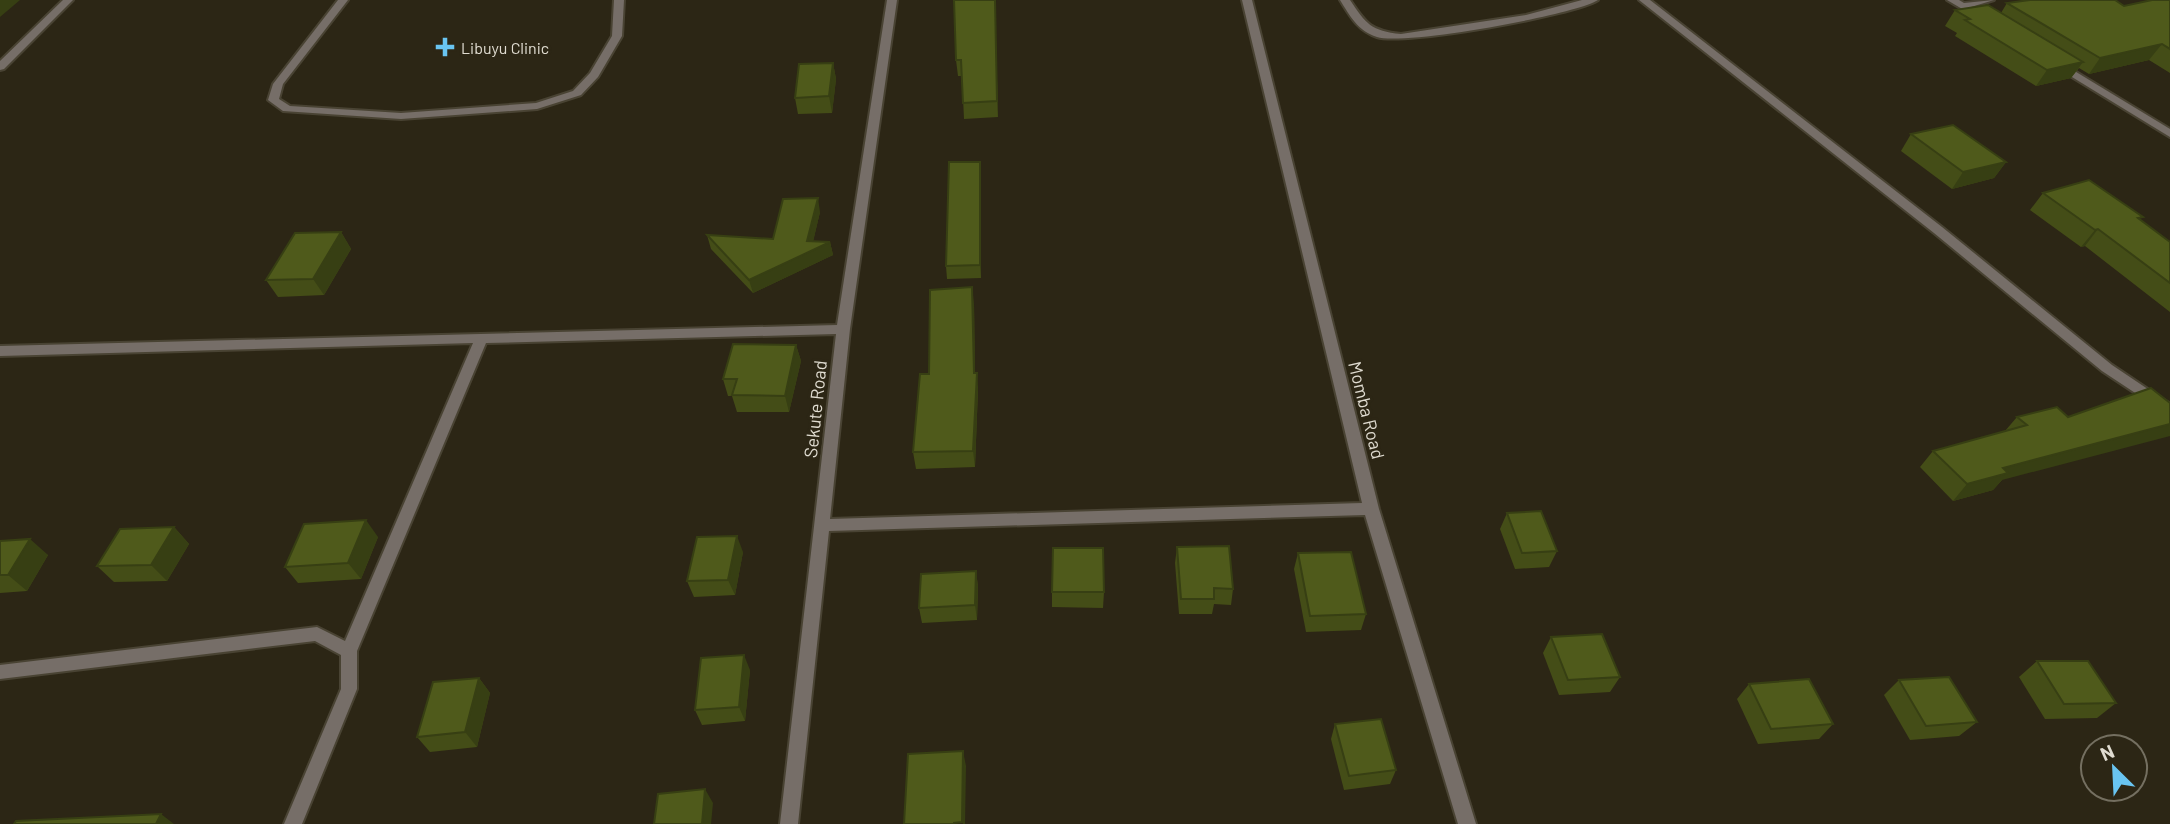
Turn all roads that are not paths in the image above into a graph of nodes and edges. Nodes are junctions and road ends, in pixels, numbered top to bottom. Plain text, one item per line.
1 (68, 0) edge
2 (343, 0) edge
3 (619, 0) edge
4 (892, 0) edge
5 (1247, 0) edge
6 (1345, 0) edge
7 (1593, 0) edge
8 (1644, 0) edge
9 (1989, 0) edge
10 (1957, 3) edge
11 (1995, 25) edge
12 (2052, 59) edge
13 (0, 67) edge
14 (2170, 134) edge
15 (843, 329) junction
16 (482, 337) junction
17 (0, 351) edge
18 (2170, 411) edge
19 (1371, 509) junction
20 (823, 525) junction
21 (349, 651) junction
22 (0, 671) edge
23 (293, 824) edge
24 (789, 824) edge
25 (1467, 824) edge

1 - 13 street
2 - 3 street
4 - 15 street, Sekute Road
5 - 19 street, Momba Road
6 - 7 street
8 - 18 street
9 - 10 street
10 - 11 street
12 - 14 street
15 - 16 street
15 - 20 street, Sekute Road
16 - 17 street
16 - 21 street
19 - 20 street
19 - 25 street, Momba Road
20 - 24 street, Sekute Road
21 - 22 street
21 - 23 street

